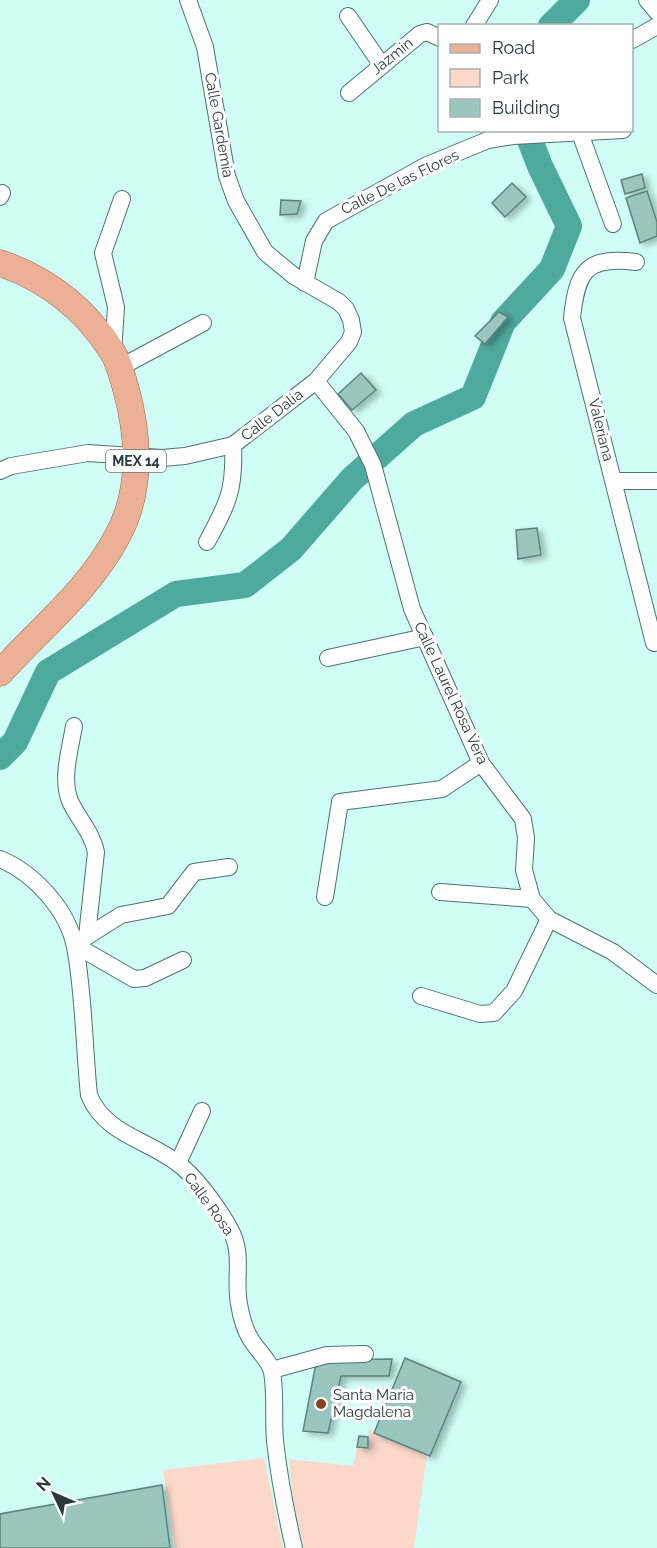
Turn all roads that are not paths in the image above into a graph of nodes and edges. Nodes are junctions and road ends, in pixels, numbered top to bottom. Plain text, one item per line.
1 (188, 0) edge
2 (490, 0) edge
3 (647, 0) edge
4 (657, 12) edge
5 (348, 16) dead end
6 (475, 24) edge
7 (657, 26) edge
8 (438, 37) edge
9 (633, 39) edge
10 (381, 64) junction
11 (349, 93) dead end
12 (537, 132) edge
13 (597, 132) edge
14 (580, 133) junction
15 (513, 134) edge
16 (122, 199) dead end
17 (613, 224) dead end
18 (636, 262) dead end
19 (0, 263) edge
20 (304, 283) junction
21 (346, 309) joint
22 (203, 323) dead end
23 (116, 360) junction
24 (316, 381) junction
25 (233, 445) junction
26 (137, 456) junction
27 (0, 471) edge
28 (657, 480) edge
29 (614, 481) junction
30 (207, 542) dead end
31 (424, 637) junction
32 (654, 643) dead end
33 (328, 658) dead end
34 (0, 673) edge
35 (74, 726) dead end
36 (481, 764) junction
37 (0, 859) edge
38 (229, 867) dead end
39 (440, 892) dead end
40 (325, 897) dead end
41 (532, 899) junction
42 (549, 919) junction
43 (81, 941) junction
44 (183, 960) dead end
45 (657, 985) edge
46 (421, 996) dead end
47 (202, 1110) dead end
48 (178, 1163) junction
49 (365, 1354) dead end
50 (272, 1370) junction
51 (294, 1548) edge

1 - 20 street, Calle Gardemia
2 - 6 street
3 - 4 street
5 - 10 street
7 - 9 street
8 - 10 street, Jazmin
10 - 11 street, Jazmin
12 - 14 street, Calle De las Flores
12 - 15 street, Calle De las Flores
13 - 14 street, Calle De las Flores
14 - 17 street
15 - 20 street, Calle De las Flores
16 - 23 street
18 - 29 street, Valeriana
19 - 23 main road, MEX 14
20 - 21 street, Calle Gardemia
21 - 24 street, Calle Dalia
22 - 23 street
23 - 26 main road, MEX 14
24 - 25 street, Calle Dalia
24 - 31 street, Calle Laurel Rosa Vera
25 - 26 street, Calle Dalia
25 - 30 street
26 - 27 street, Calle Dalia
26 - 34 main road, MEX 14
28 - 29 street
29 - 32 street, Valeriana
31 - 33 street
31 - 36 street, Calle Laurel Rosa Vera
35 - 43 street
36 - 40 street
36 - 41 street, Calle Laurel Rosa Vera
37 - 43 street, Calle Rosa
38 - 43 street
39 - 41 street
41 - 42 street, Calle Laurel Rosa Vera
42 - 45 street, Calle Laurel Rosa Vera
42 - 46 street
43 - 44 street
43 - 48 street, Calle Rosa
47 - 48 street
48 - 50 street, Calle Rosa
49 - 50 street
50 - 51 street

